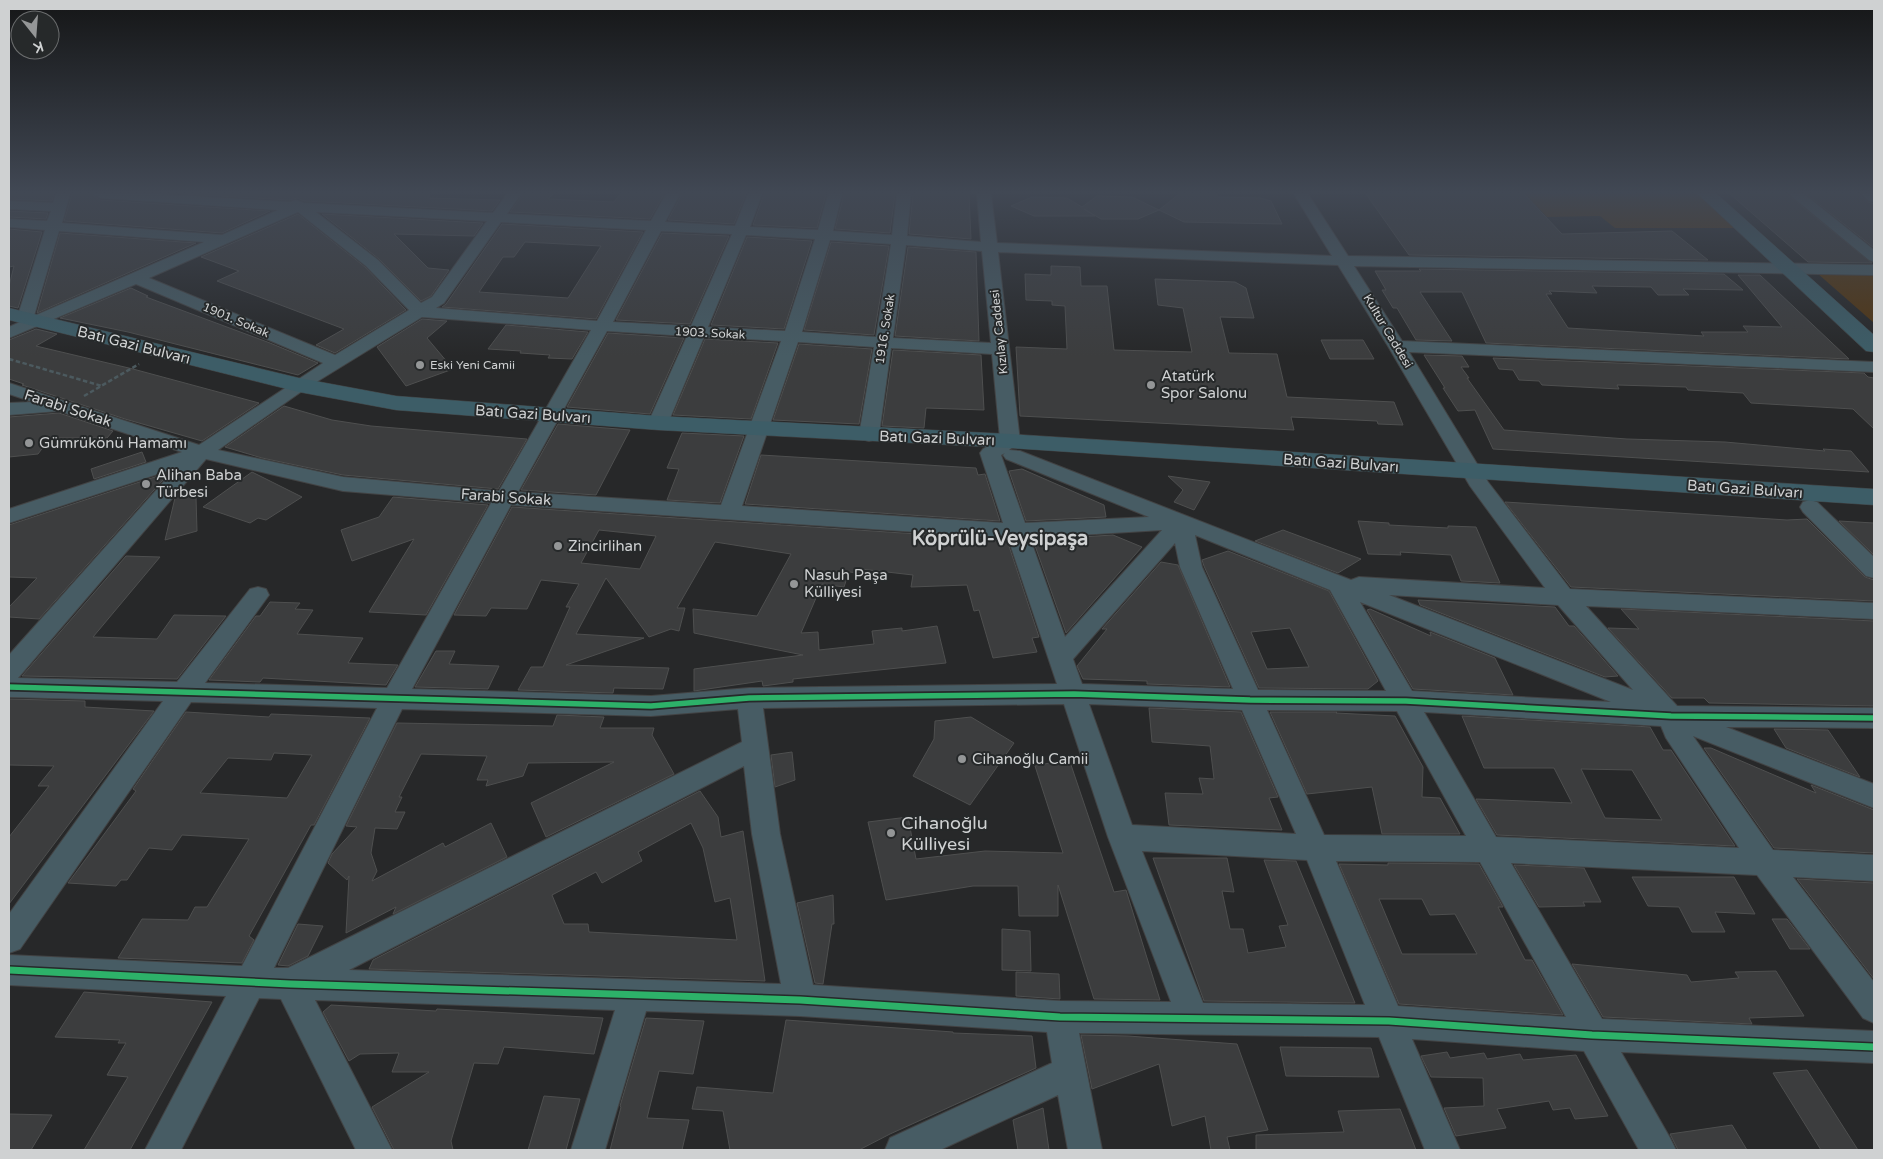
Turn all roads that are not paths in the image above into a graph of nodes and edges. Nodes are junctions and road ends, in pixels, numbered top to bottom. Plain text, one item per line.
1 (45, 248) edge
2 (204, 248) edge
3 (352, 248) edge
4 (474, 248) edge
5 (644, 248) edge
6 (734, 248) edge
7 (821, 248) edge
8 (898, 248) edge
9 (990, 248) edge
10 (1018, 248) edge
11 (1337, 248) edge
12 (1772, 248) edge
13 (1776, 248) edge
14 (1863, 248) edge
15 (1874, 257) edge
16 (1345, 261) junction
17 (1796, 268) junction
18 (1874, 270) edge
19 (136, 278) junction
20 (420, 312) junction
21 (18, 324) edge
22 (602, 326) junction
23 (1874, 331) edge
24 (698, 332) junction
25 (791, 337) junction
26 (883, 343) junction
27 (1397, 346) junction
28 (1874, 346) edge
29 (1001, 349) junction
30 (336, 362) junction
31 (1874, 368) edge
32 (9, 388) edge
33 (293, 389) junction
34 (66, 407) junction
35 (9, 409) edge
36 (547, 421) junction
37 (658, 423) junction
38 (758, 433) junction
39 (868, 435) junction
40 (1004, 450) junction
41 (201, 452) junction
42 (1476, 479) junction
43 (1874, 497) edge
44 (506, 498) junction
45 (1810, 507) junction
46 (1874, 511) edge
47 (729, 512) junction
48 (9, 516) edge
49 (1181, 522) junction
50 (1017, 531) junction
51 (1874, 570) edge
52 (1338, 583) junction
53 (258, 595) dead end
54 (1564, 597) junction
55 (1874, 611) edge
56 (1060, 658) junction
57 (9, 671) edge
58 (9, 686) edge
59 (184, 692) junction
60 (1074, 694) junction
61 (749, 698) junction
62 (394, 699) junction
63 (1250, 700) junction
64 (1406, 701) junction
65 (1670, 716) junction
66 (1874, 718) edge
67 (755, 748) junction
68 (1874, 796) edge
69 (1122, 837) junction
70 (1316, 848) junction
71 (1487, 849) junction
72 (1765, 863) junction
73 (1874, 868) edge
74 (9, 939) edge
75 (9, 970) edge
76 (251, 982) junction
77 (290, 984) junction
78 (635, 995) junction
79 (800, 1000) junction
80 (1874, 1007) edge
81 (1060, 1018) junction
82 (1194, 1020) junction
83 (1389, 1021) junction
84 (1592, 1035) junction
85 (1874, 1047) edge
86 (1071, 1072) junction
87 (162, 1150) edge
88 (374, 1150) edge
89 (588, 1150) edge
90 (902, 1150) edge
91 (1085, 1150) edge
92 (1442, 1150) edge
93 (1658, 1150) edge

1 - 21 street
2 - 19 street
3 - 20 street
4 - 20 street
5 - 22 street
6 - 24 street
7 - 25 street
8 - 26 street, 1916. Sokak
9 - 29 street, Kızılay Caddesi
10 - 16 street
11 - 16 street, Kultur Caddesi
12 - 17 main road
13 - 17 main road
14 - 15 street
16 - 17 street
16 - 27 street, Kultur Caddesi
17 - 18 street
17 - 23 main road
17 - 28 main road
19 - 21 street
19 - 30 street, 1901. Sokak
20 - 22 street, 1903. Sokak
20 - 30 street
21 - 33 main road, Batı Gazi Bulvarı
21 - 33 main road, Batı Gazi Bulvarı
22 - 24 street, 1903. Sokak
22 - 36 street
24 - 25 street, 1903. Sokak
24 - 37 street
25 - 26 street, 1903. Sokak
25 - 38 street
26 - 29 street, 1903. Sokak
26 - 39 street, 1916. Sokak
27 - 31 street
27 - 42 street, Kultur Caddesi
29 - 40 street, Kızılay Caddesi
30 - 33 street
32 - 34 street, Farabi Sokak
33 - 36 main road, Batı Gazi Bulvarı
33 - 41 street
34 - 35 street
34 - 41 street, Farabi Sokak
36 - 37 main road, Batı Gazi Bulvarı
36 - 38 main road, Batı Gazi Bulvarı
36 - 44 street
37 - 38 main road, Batı Gazi Bulvarı
38 - 39 main road, Batı Gazi Bulvarı
38 - 40 main road, Batı Gazi Bulvarı
38 - 47 street
39 - 40 main road, Batı Gazi Bulvarı
40 - 42 main road, Batı Gazi Bulvarı
40 - 49 street
40 - 50 street, Kızılay Caddesi
41 - 44 street, Farabi Sokak
41 - 48 street
41 - 57 street
42 - 43 main road, Batı Gazi Bulvarı
42 - 45 main road, Batı Gazi Bulvarı
42 - 54 street, Kultur Caddesi
44 - 47 street, Farabi Sokak
44 - 62 street
45 - 46 main road, Batı Gazi Bulvarı
45 - 51 street
47 - 50 street, Farabi Sokak
49 - 50 street, Farabi Sokak
49 - 52 street
49 - 56 street
49 - 63 street
50 - 56 street, Kızılay Caddesi
52 - 54 street
52 - 64 street
52 - 65 street
53 - 59 street
54 - 55 street
54 - 65 street, Kultur Caddesi
56 - 60 street, Kızılay Caddesi
58 - 59 street
59 - 62 street
59 - 74 street
60 - 61 street
60 - 63 street
60 - 69 street, Kızılay Caddesi
61 - 62 street
61 - 67 street
62 - 76 street
63 - 64 street
63 - 70 street
64 - 65 street
64 - 71 street
65 - 66 street
65 - 68 street
65 - 72 street
67 - 77 street
67 - 79 street
69 - 70 street
69 - 82 street, Kızılay Caddesi
70 - 71 street
70 - 83 street
71 - 72 street
71 - 84 street
72 - 73 street
72 - 80 street
75 - 76 street
76 - 77 street
76 - 87 street
77 - 78 street
77 - 88 street
78 - 79 street
78 - 89 street
79 - 81 street
81 - 82 street
81 - 86 street
82 - 83 street
83 - 84 street
83 - 92 street
84 - 85 street
84 - 93 street
86 - 90 street
86 - 91 street

